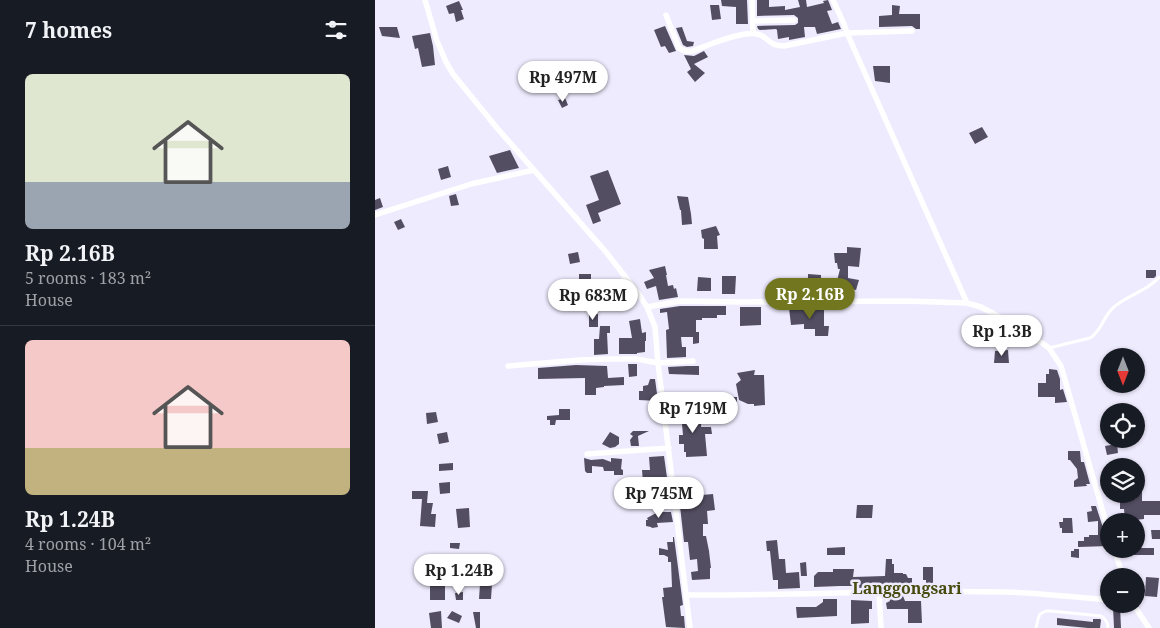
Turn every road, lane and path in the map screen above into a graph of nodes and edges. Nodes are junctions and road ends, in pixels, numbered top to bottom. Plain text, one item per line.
1 (425, 0) edge
2 (752, 0) edge
3 (833, 0) edge
4 (666, 16) dead end
5 (794, 20) dead end
6 (753, 21) junction
7 (912, 32) dead end
8 (753, 33) junction
9 (847, 33) junction
10 (534, 170) junction
11 (375, 216) edge
12 (625, 277) junction
13 (1160, 277) edge
14 (593, 282) dead end
15 (967, 303) junction
16 (647, 307) junction
17 (1049, 348) junction
18 (693, 361) dead end
19 (658, 363) junction
20 (509, 366) dead end
21 (669, 448) junction
22 (587, 454) dead end
23 (1103, 513) edge
24 (879, 593) junction
25 (686, 595) junction
26 (1100, 599) edge
27 (1139, 613) edge
28 (690, 628) edge
29 (881, 628) edge
30 (1036, 628) edge
31 (1108, 628) edge
32 (1149, 628) edge

1 - 10 street
2 - 6 street
3 - 9 street
4 - 8 street
5 - 6 street
6 - 8 street
7 - 9 street
8 - 9 street
9 - 15 street
10 - 11 street
10 - 12 street
12 - 14 lane
12 - 16 street
13 - 17 lane
15 - 16 street
15 - 17 street
16 - 19 street
17 - 23 street
18 - 19 street
19 - 20 street
19 - 21 street
21 - 22 street
21 - 25 street
24 - 25 street
24 - 26 street
24 - 29 street
25 - 28 street
27 - 32 street
30 - 31 lane

